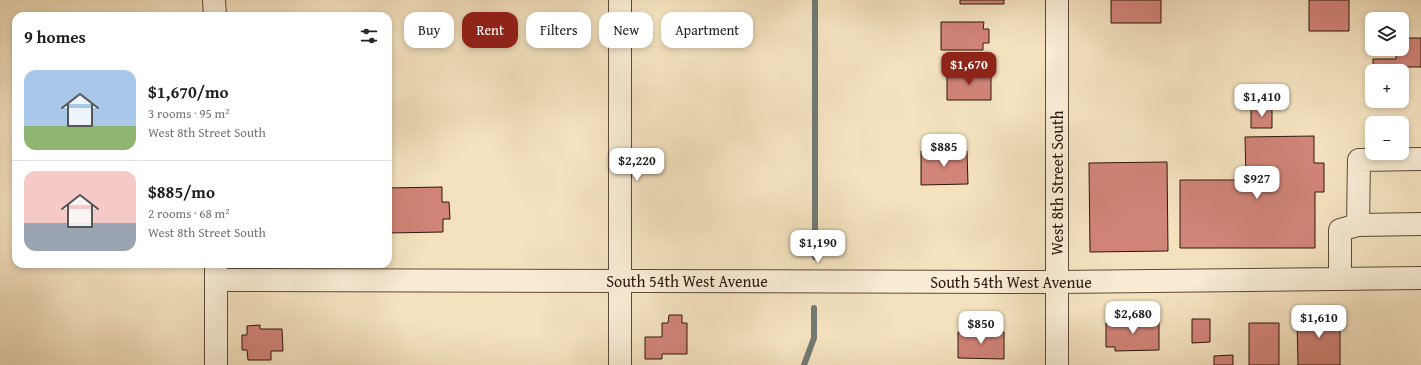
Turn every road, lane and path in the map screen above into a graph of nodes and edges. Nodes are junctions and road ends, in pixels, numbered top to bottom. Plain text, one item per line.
1 (214, 0) edge
2 (620, 0) edge
3 (1057, 0) edge
4 (215, 12) edge
5 (1421, 159) edge
6 (1421, 224) edge
7 (1358, 225) junction
8 (216, 272) edge
9 (1421, 278) edge
10 (1340, 279) junction
11 (620, 280) junction
12 (1057, 282) junction
13 (216, 365) edge
14 (620, 365) edge
15 (1057, 365) edge

1 - 4 street
2 - 11 street
3 - 12 street, West 8th Street South
5 - 7 street
6 - 7 street
7 - 10 street
8 - 11 street, South 54th West Avenue
8 - 13 street
9 - 10 street, South 54th West Avenue
10 - 12 street, South 54th West Avenue
11 - 12 street, South 54th West Avenue
11 - 14 street
12 - 15 street, West 8th Street South

